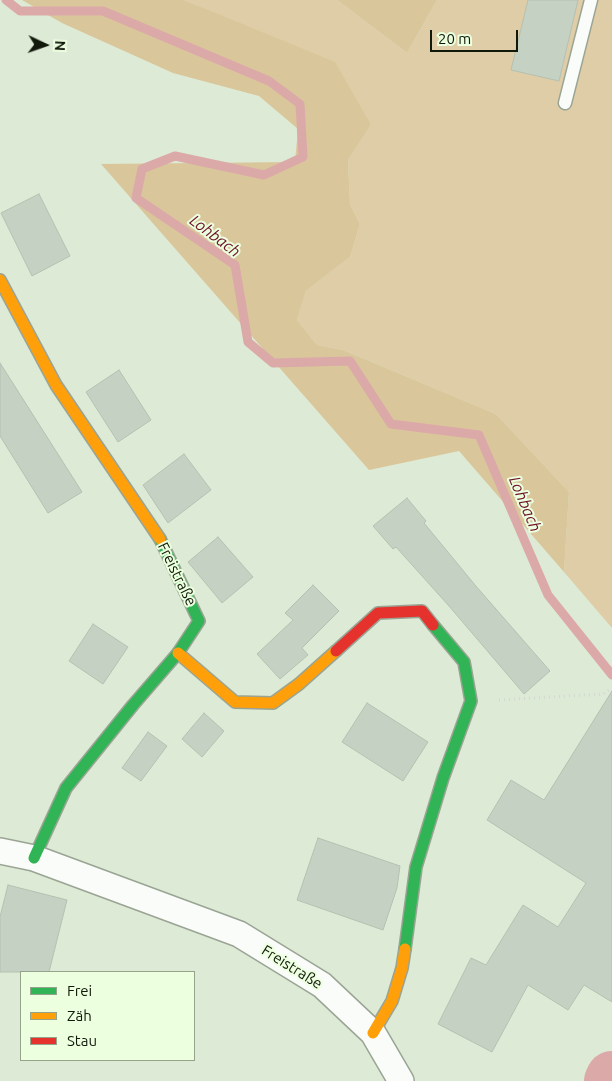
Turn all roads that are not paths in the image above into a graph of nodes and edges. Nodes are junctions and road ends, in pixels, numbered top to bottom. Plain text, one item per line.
1 (591, 0) edge
2 (565, 103) dead end
3 (0, 280) edge
4 (178, 653) junction
5 (0, 851) edge
6 (34, 858) junction
7 (373, 1033) junction
8 (401, 1081) edge

1 - 2 lane
3 - 4 street, Freistraße
4 - 6 street, Freistraße
4 - 7 street
5 - 6 street, Freistraße
6 - 7 street, Freistraße
7 - 8 street, Freistraße

